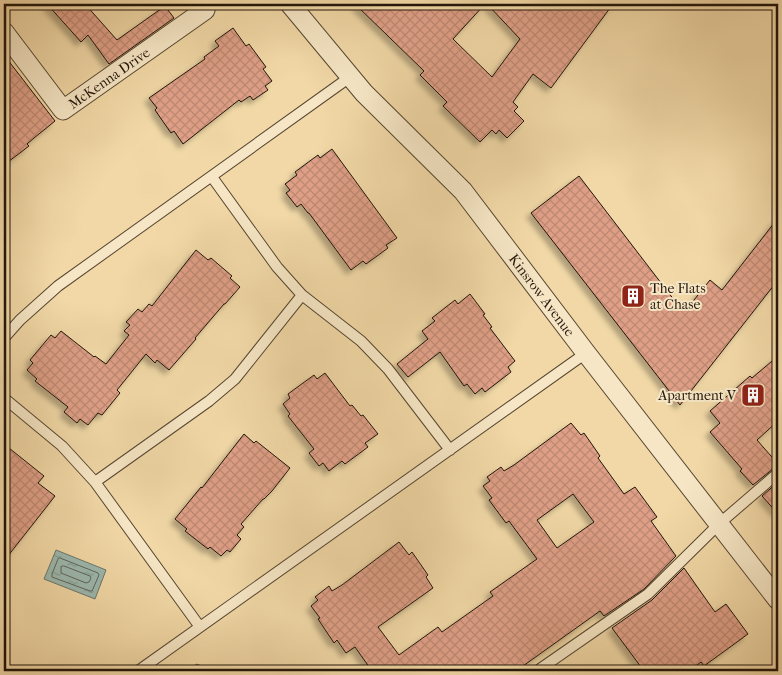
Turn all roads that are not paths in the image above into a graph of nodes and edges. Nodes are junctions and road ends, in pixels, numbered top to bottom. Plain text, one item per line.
1 (202, 4) edge
2 (290, 4) edge
3 (4, 32) edge
4 (350, 78) junction
5 (212, 177) junction
6 (302, 295) junction
7 (4, 338) edge
8 (586, 353) junction
9 (4, 398) edge
10 (450, 450) junction
11 (778, 473) edge
12 (95, 482) junction
13 (720, 523) junction
14 (778, 600) edge
15 (200, 627) junction
16 (138, 671) edge
17 (537, 671) edge

1 - 3 street, McKenna Drive
2 - 4 street, Kinsrow Avenue
4 - 5 lane
4 - 8 street, Kinsrow Avenue
5 - 6 lane
5 - 7 lane
6 - 10 lane
6 - 12 lane
8 - 10 lane
8 - 13 street, Kinsrow Avenue
9 - 12 lane
10 - 15 lane
11 - 13 lane
12 - 15 lane
13 - 14 street, Kinsrow Avenue
13 - 17 lane
15 - 16 lane

